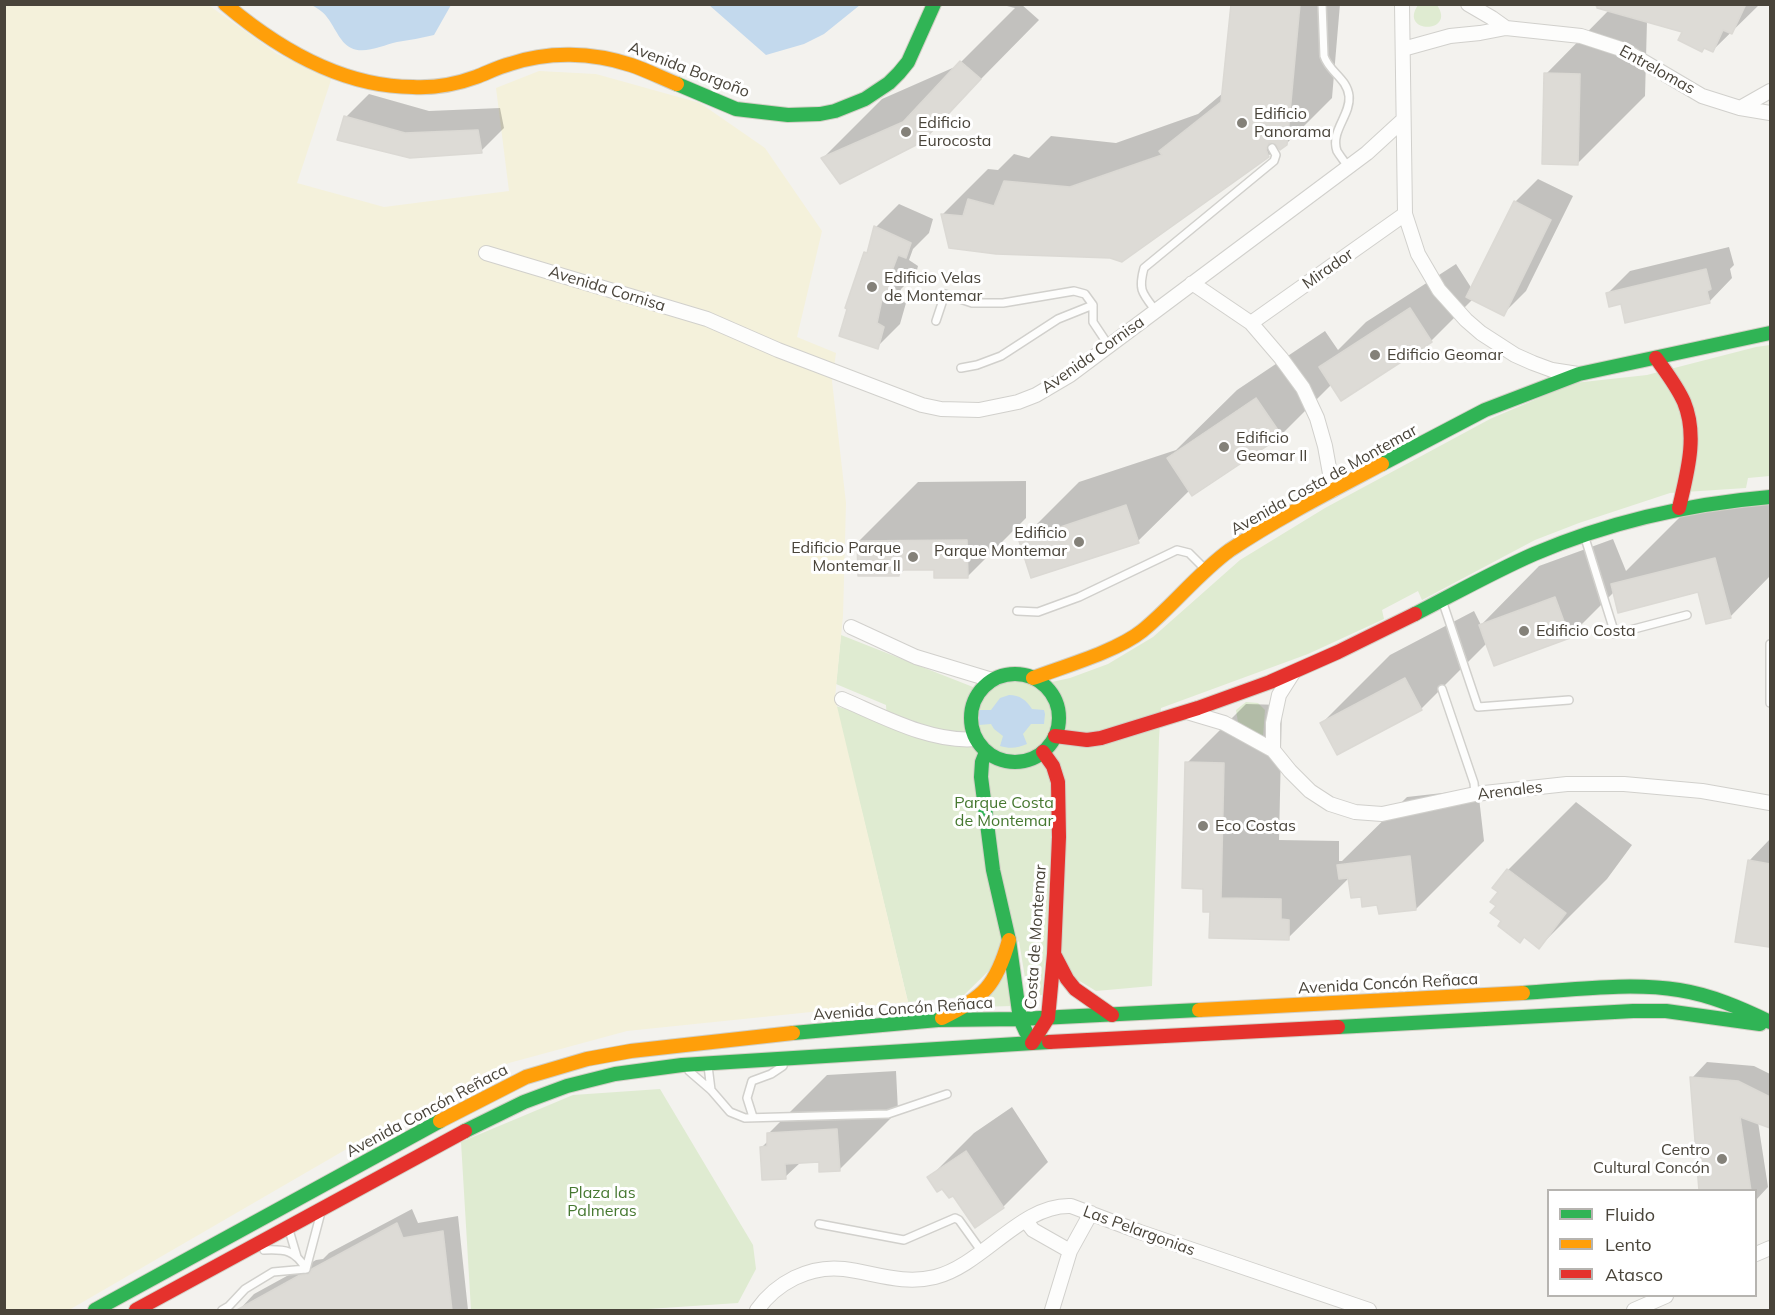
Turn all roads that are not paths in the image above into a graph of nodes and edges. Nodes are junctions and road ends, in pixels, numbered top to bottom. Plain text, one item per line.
1 (225, 4) edge
2 (934, 4) edge
3 (1322, 4) edge
4 (1402, 4) edge
5 (1468, 4) edge
6 (1506, 28) junction
7 (1402, 49) junction
8 (1770, 91) edge
9 (1740, 108) junction
10 (1770, 113) edge
11 (1403, 120) junction
12 (1272, 148) dead end
13 (1348, 167) junction
14 (1405, 214) junction
15 (486, 253) dead end
16 (1192, 283) junction
17 (1093, 305) junction
18 (1156, 311) junction
19 (936, 321) dead end
20 (1251, 323) junction
21 (1770, 333) edge
22 (1109, 346) junction
23 (1656, 358) junction
24 (962, 368) dead end
25 (1579, 374) junction
26 (1333, 490) junction
27 (1770, 497) edge
28 (1678, 508) junction
29 (1584, 536) junction
30 (1207, 571) junction
31 (1442, 601) junction
32 (1017, 611) dead end
33 (1687, 615) dead end
34 (851, 627) dead end
35 (1770, 644) edge
36 (1293, 672) junction
37 (1033, 678) junction
38 (992, 680) junction
39 (1442, 689) dead end
40 (842, 699) dead end
41 (1569, 700) dead end
42 (1770, 704) edge
43 (1187, 712) junction
44 (1055, 736) junction
45 (976, 739) junction
46 (1273, 750) junction
47 (986, 752) junction
48 (1043, 752) junction
49 (1475, 794) junction
50 (1770, 804) edge
51 (1009, 940) junction
52 (1054, 954) junction
53 (1112, 1015) junction
54 (1048, 1018) junction
55 (1020, 1019) junction
56 (938, 1020) junction
57 (1770, 1024) edge
58 (731, 1039) junction
59 (1032, 1042) junction
60 (716, 1049) dead end
61 (794, 1057) junction
62 (708, 1059) junction
63 (682, 1065) junction
64 (711, 1090) junction
65 (947, 1094) dead end
66 (753, 1117) junction
67 (339, 1176) junction
68 (322, 1209) junction
69 (1091, 1213) junction
70 (290, 1219) junction
71 (1026, 1221) junction
72 (819, 1224) dead end
73 (246, 1250) junction
74 (1070, 1251) junction
75 (982, 1252) junction
76 (297, 1257) junction
77 (306, 1269) junction
78 (1664, 1297) edge
79 (94, 1311) edge
80 (136, 1311) edge
81 (222, 1311) edge
82 (757, 1311) edge
83 (1052, 1311) edge
84 (1369, 1311) edge
85 (1634, 1311) edge

1 - 2 main road, Avenida Borgoño
3 - 13 lane
4 - 7 street
5 - 6 street, Entrelomas
6 - 7 street, Entrelomas
6 - 9 street, Entrelomas
7 - 11 street
8 - 9 street
9 - 10 street, Entrelomas
11 - 13 street, Avenida Cornisa
11 - 14 street
12 - 18 lane
13 - 16 street, Avenida Cornisa
14 - 20 street, Mirador
14 - 25 street
15 - 22 street, Avenida Cornisa
16 - 18 street, Avenida Cornisa
16 - 20 street
17 - 19 lane
17 - 22 lane
17 - 24 lane
18 - 22 street, Avenida Cornisa
20 - 26 street
21 - 23 main road, Avenida Costa de Montemar
23 - 25 main road, Avenida Costa de Montemar
23 - 28 main road
25 - 26 main road, Avenida Costa de Montemar
26 - 30 main road, Avenida Costa de Montemar
27 - 28 main road
28 - 29 main road
29 - 31 main road
29 - 33 lane
30 - 32 lane
30 - 37 main road, Avenida Costa de Montemar
31 - 36 main road
31 - 41 lane
34 - 38 street
35 - 42 lane
36 - 43 main road
36 - 46 street
37 - 38 main road
37 - 44 main road
38 - 45 main road
39 - 49 lane
40 - 45 street
43 - 44 main road
43 - 46 street, Arenales
44 - 48 main road
45 - 47 main road
46 - 49 street, Arenales
47 - 48 main road
47 - 51 main road, Costa de Montemar
48 - 52 main road, Costa de Montemar
49 - 50 street, Arenales
51 - 55 main road, Costa de Montemar
51 - 56 main road
52 - 53 main road
52 - 54 main road, Costa de Montemar
53 - 54 main road, Avenida Concón Reñaca
53 - 57 main road, Avenida Concón Reñaca
54 - 55 main road, Avenida Concón Reñaca
54 - 59 main road, Costa de Montemar
55 - 56 main road, Avenida Concón Reñaca
55 - 59 main road, Costa de Montemar
56 - 58 main road, Avenida Concón Reñaca
57 - 59 main road, Avenida Concón Reñaca
58 - 60 lane
58 - 67 main road, Avenida Concón Reñaca
59 - 61 main road, Avenida Concón Reñaca
61 - 62 main road, Avenida Concón Reñaca
61 - 66 lane
62 - 63 main road, Avenida Concón Reñaca
62 - 64 lane
63 - 64 lane
63 - 68 main road, Avenida Concón Reñaca
64 - 66 lane
65 - 66 lane
67 - 70 lane
67 - 79 main road, Avenida Concón Reñaca
68 - 70 main road, Avenida Concón Reñaca
68 - 77 lane
69 - 71 street, Las Pelargonias
69 - 74 street
69 - 84 street, Las Pelargonias
70 - 73 main road, Avenida Concón Reñaca
70 - 76 lane
71 - 74 street
71 - 75 street, Las Pelargonias
72 - 75 lane
73 - 76 lane
73 - 80 main road, Avenida Concón Reñaca
74 - 83 street
75 - 82 street, Las Pelargonias
76 - 77 lane
77 - 81 lane
78 - 85 street

